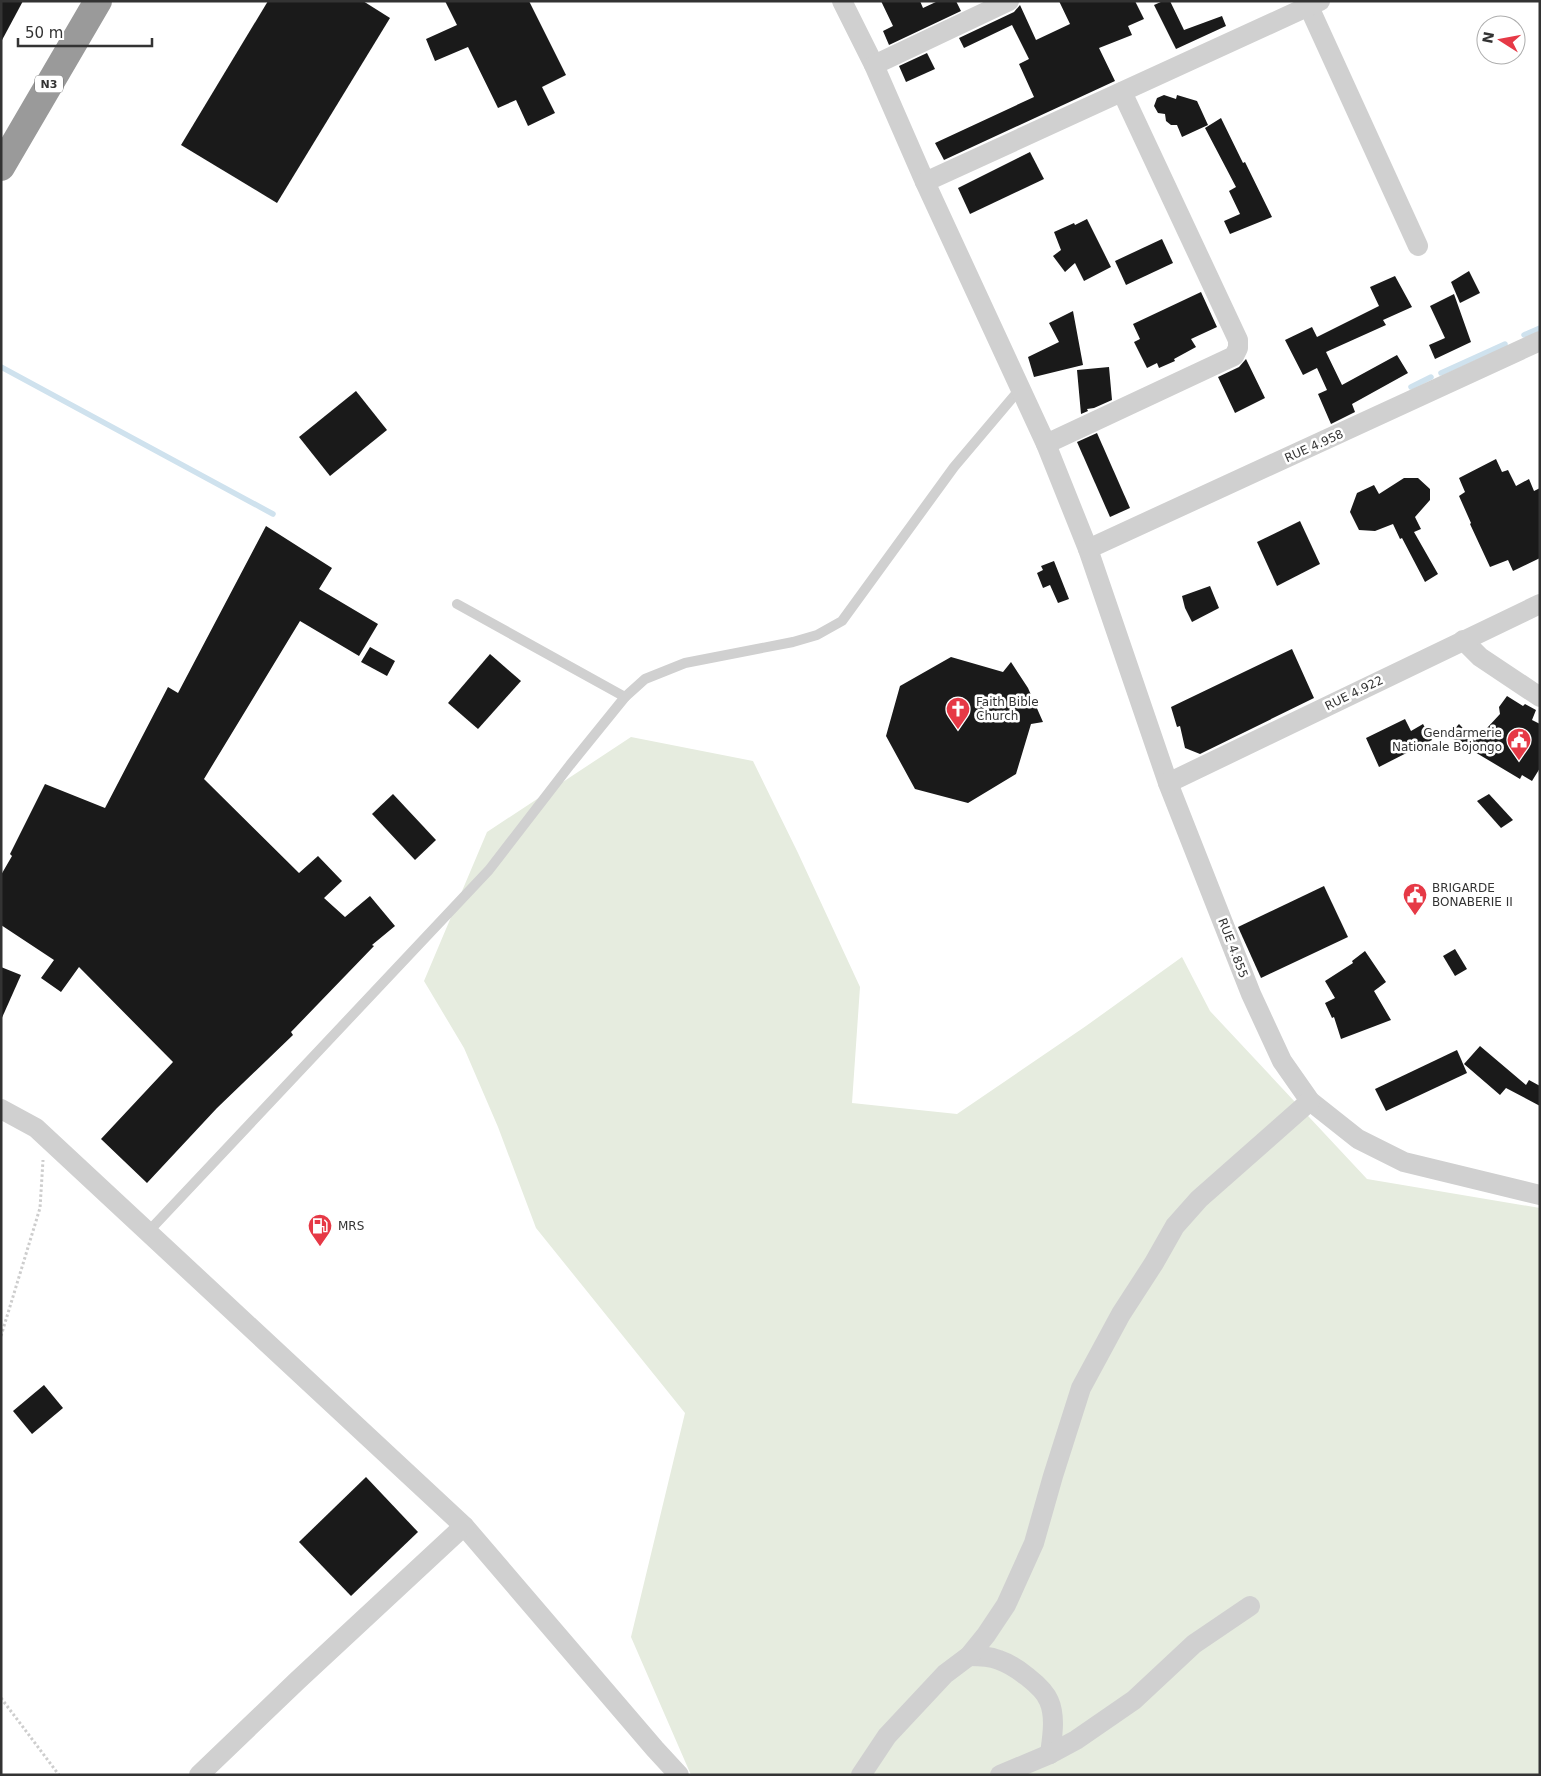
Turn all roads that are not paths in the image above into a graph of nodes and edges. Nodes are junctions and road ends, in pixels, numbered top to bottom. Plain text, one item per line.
1 (98, 1) edge
2 (842, 1) edge
3 (1008, 1) edge
4 (1314, 4) edge
5 (874, 66) junction
6 (1122, 92) junction
7 (1, 167) edge
8 (925, 182) junction
9 (1418, 246) dead end
10 (1540, 341) edge
11 (1020, 389) junction
12 (1046, 444) junction
13 (1088, 549) junction
14 (457, 604) dead end
15 (1540, 604) edge
16 (1463, 640) junction
17 (625, 697) junction
18 (1540, 697) edge
19 (1168, 783) junction
20 (1310, 1101) junction
21 (1, 1109) edge
22 (1540, 1195) edge
23 (148, 1232) junction
24 (464, 1526) junction
25 (1250, 1606) dead end
26 (969, 1656) junction
27 (1050, 1754) junction
28 (199, 1775) edge
29 (679, 1775) edge
30 (861, 1775) edge
31 (1000, 1775) edge

1 - 7 highway, N3
2 - 5 street, RUE 4.855
3 - 5 street
4 - 6 street
4 - 9 street
5 - 8 street, RUE 4.855
6 - 8 street
6 - 12 street
8 - 11 street, RUE 4.855
10 - 13 street, RUE 4.958
11 - 12 street, RUE 4.855
11 - 17 lane
12 - 13 street, RUE 4.855
13 - 19 street, RUE 4.855
14 - 17 lane
15 - 16 street, RUE 4.922
16 - 18 street
16 - 19 street, RUE 4.922
17 - 23 lane
19 - 20 street, RUE 4.855
20 - 22 street, RUE 4.855
20 - 26 street
21 - 23 street
23 - 24 street
24 - 28 street
24 - 29 street
25 - 27 street
26 - 27 street
26 - 30 street
27 - 31 street

